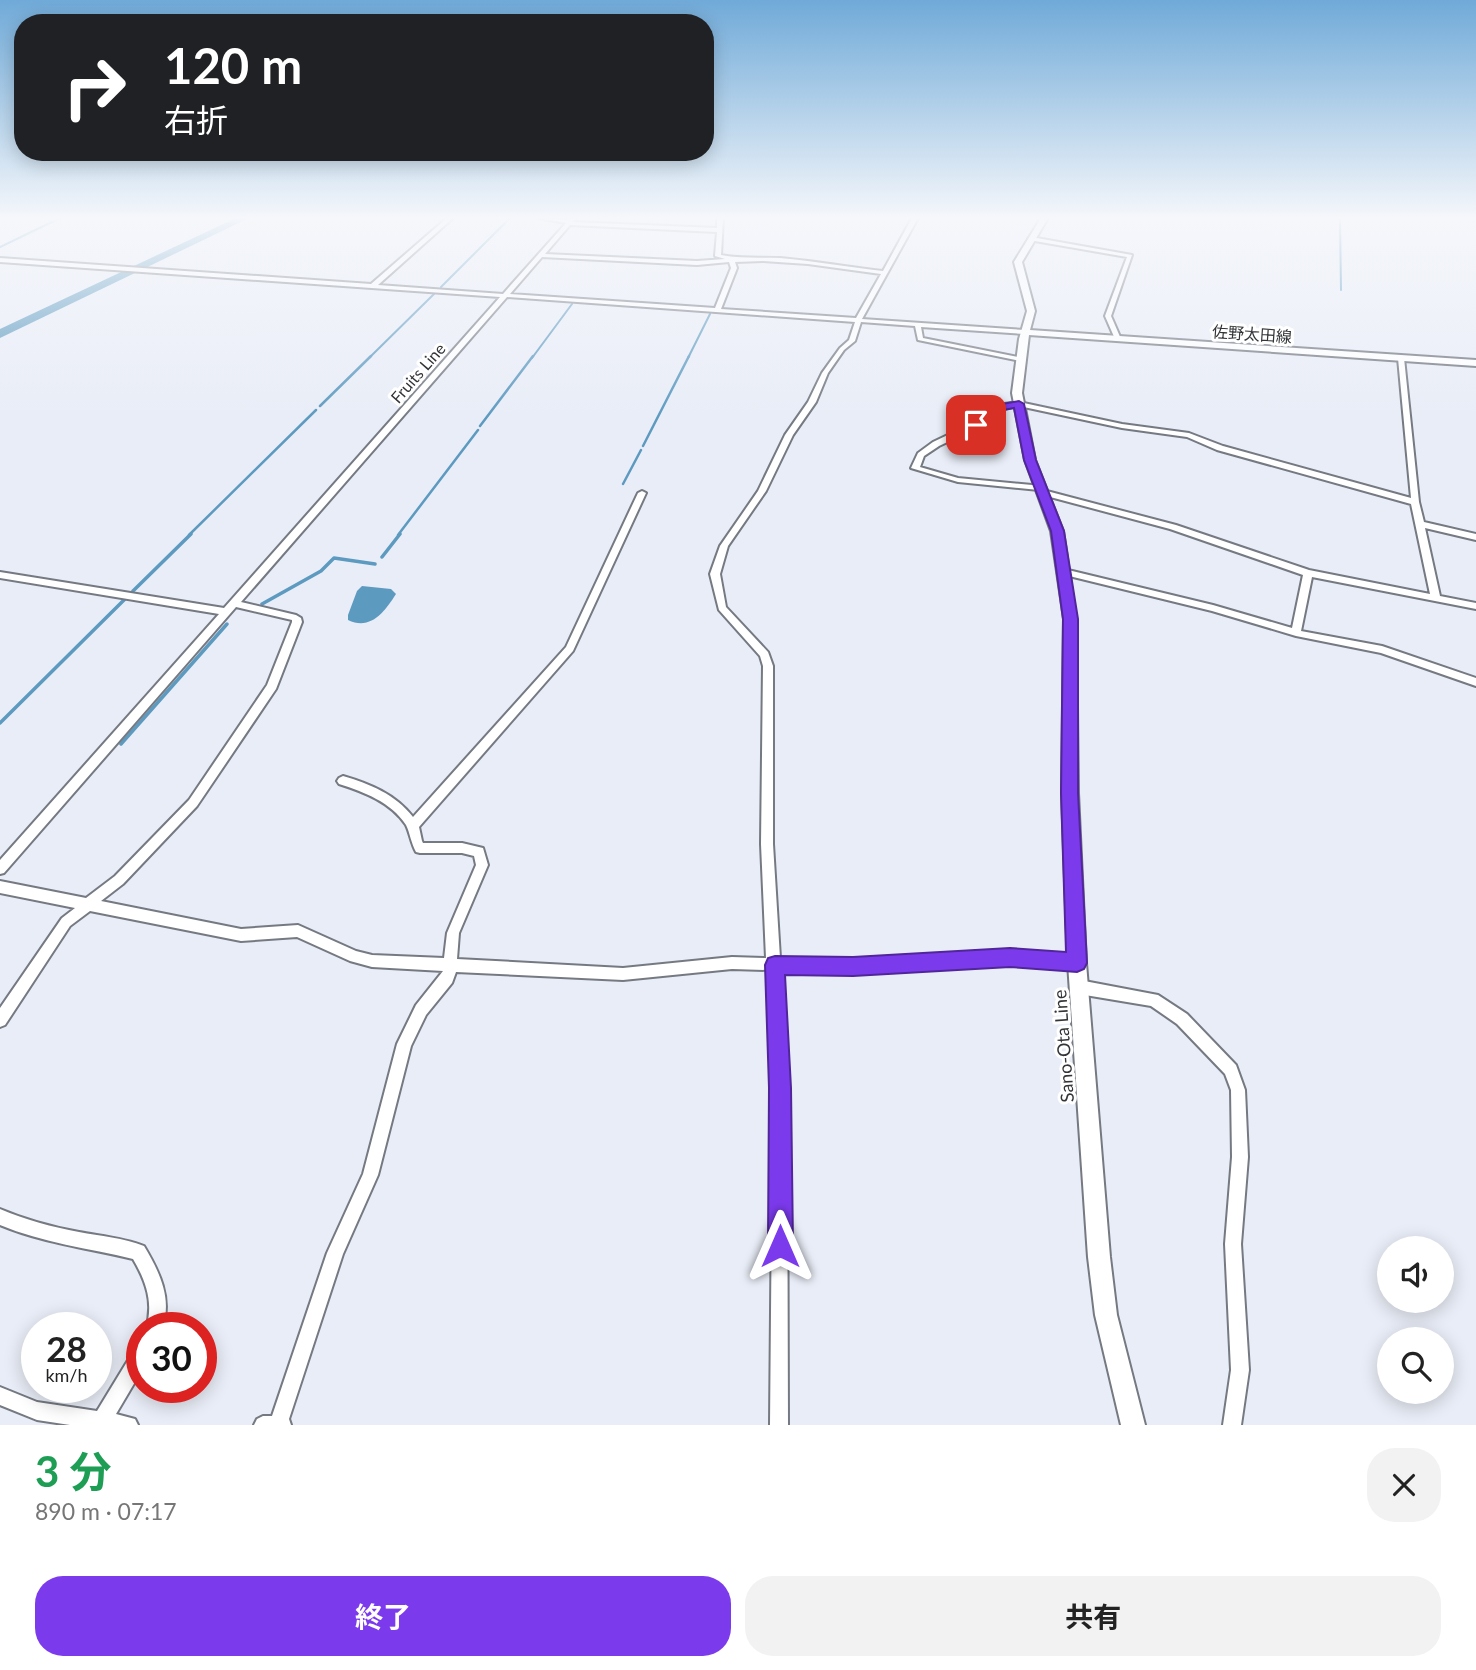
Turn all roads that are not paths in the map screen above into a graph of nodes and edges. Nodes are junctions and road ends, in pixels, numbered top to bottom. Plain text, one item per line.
1 (351, 284) edge
2 (514, 284) edge
3 (727, 284) edge
4 (878, 284) edge
5 (1024, 284) edge
6 (1120, 284) edge
7 (373, 286) joint
8 (505, 295) junction
9 (717, 311) junction
10 (858, 321) junction
11 (918, 325) junction
12 (1025, 332) junction
13 (1118, 339) junction
14 (1401, 358) junction
15 (1021, 359) junction
16 (1476, 363) edge
17 (1019, 404) junction
18 (1041, 490) junction
19 (642, 493) dead end
20 (1415, 502) junction
21 (1419, 524) junction
22 (1476, 537) edge
23 (1064, 572) junction
24 (1308, 573) junction
25 (0, 575) edge
26 (1436, 598) junction
27 (1476, 606) edge
28 (230, 608) junction
29 (1296, 633) junction
30 (1476, 682) edge
31 (343, 782) dead end
32 (412, 826) junction
33 (0, 869) edge
34 (0, 887) edge
35 (88, 904) junction
36 (1077, 963) junction
37 (451, 964) junction
38 (775, 965) junction
39 (1079, 988) junction
40 (0, 1020) edge
41 (0, 1217) edge
42 (160, 1312) edge
43 (126, 1380) edge
44 (0, 1396) edge
45 (102, 1420) junction
46 (129, 1425) edge
47 (275, 1425) edge
48 (779, 1425) edge
49 (1133, 1425) edge
50 (1233, 1425) edge

1 - 7 street
2 - 8 street, Fruits Line
3 - 9 street
4 - 10 street
5 - 12 main road, Sano-Ota Line
6 - 13 street
7 - 8 street
8 - 9 street
8 - 28 street, Fruits Line
9 - 10 street
10 - 11 street
10 - 38 street
11 - 12 street
11 - 15 street
12 - 13 main road, 佐野太田線
12 - 15 main road, Sano-Ota Line
13 - 14 main road, 佐野太田線
14 - 16 main road, 佐野太田線
14 - 20 street
15 - 17 main road, Sano-Ota Line
17 - 18 main road, Sano-Ota Line
17 - 18 street
17 - 20 street
18 - 23 main road, Sano-Ota Line
18 - 24 street
19 - 32 street
20 - 21 street
21 - 22 street
21 - 26 street
23 - 29 street
23 - 36 main road, Sano-Ota Line
24 - 26 street
24 - 29 street
25 - 28 street
26 - 27 street
28 - 33 street, Fruits Line
28 - 35 street
29 - 30 street
31 - 32 street
32 - 37 street
34 - 35 street
35 - 37 street
35 - 40 street
36 - 38 street
36 - 39 main road, Sano-Ota Line
37 - 38 street
37 - 47 street
38 - 48 street
39 - 49 main road, Sano-Ota Line
39 - 50 street
41 - 42 street
43 - 45 street
44 - 45 street
45 - 46 street

